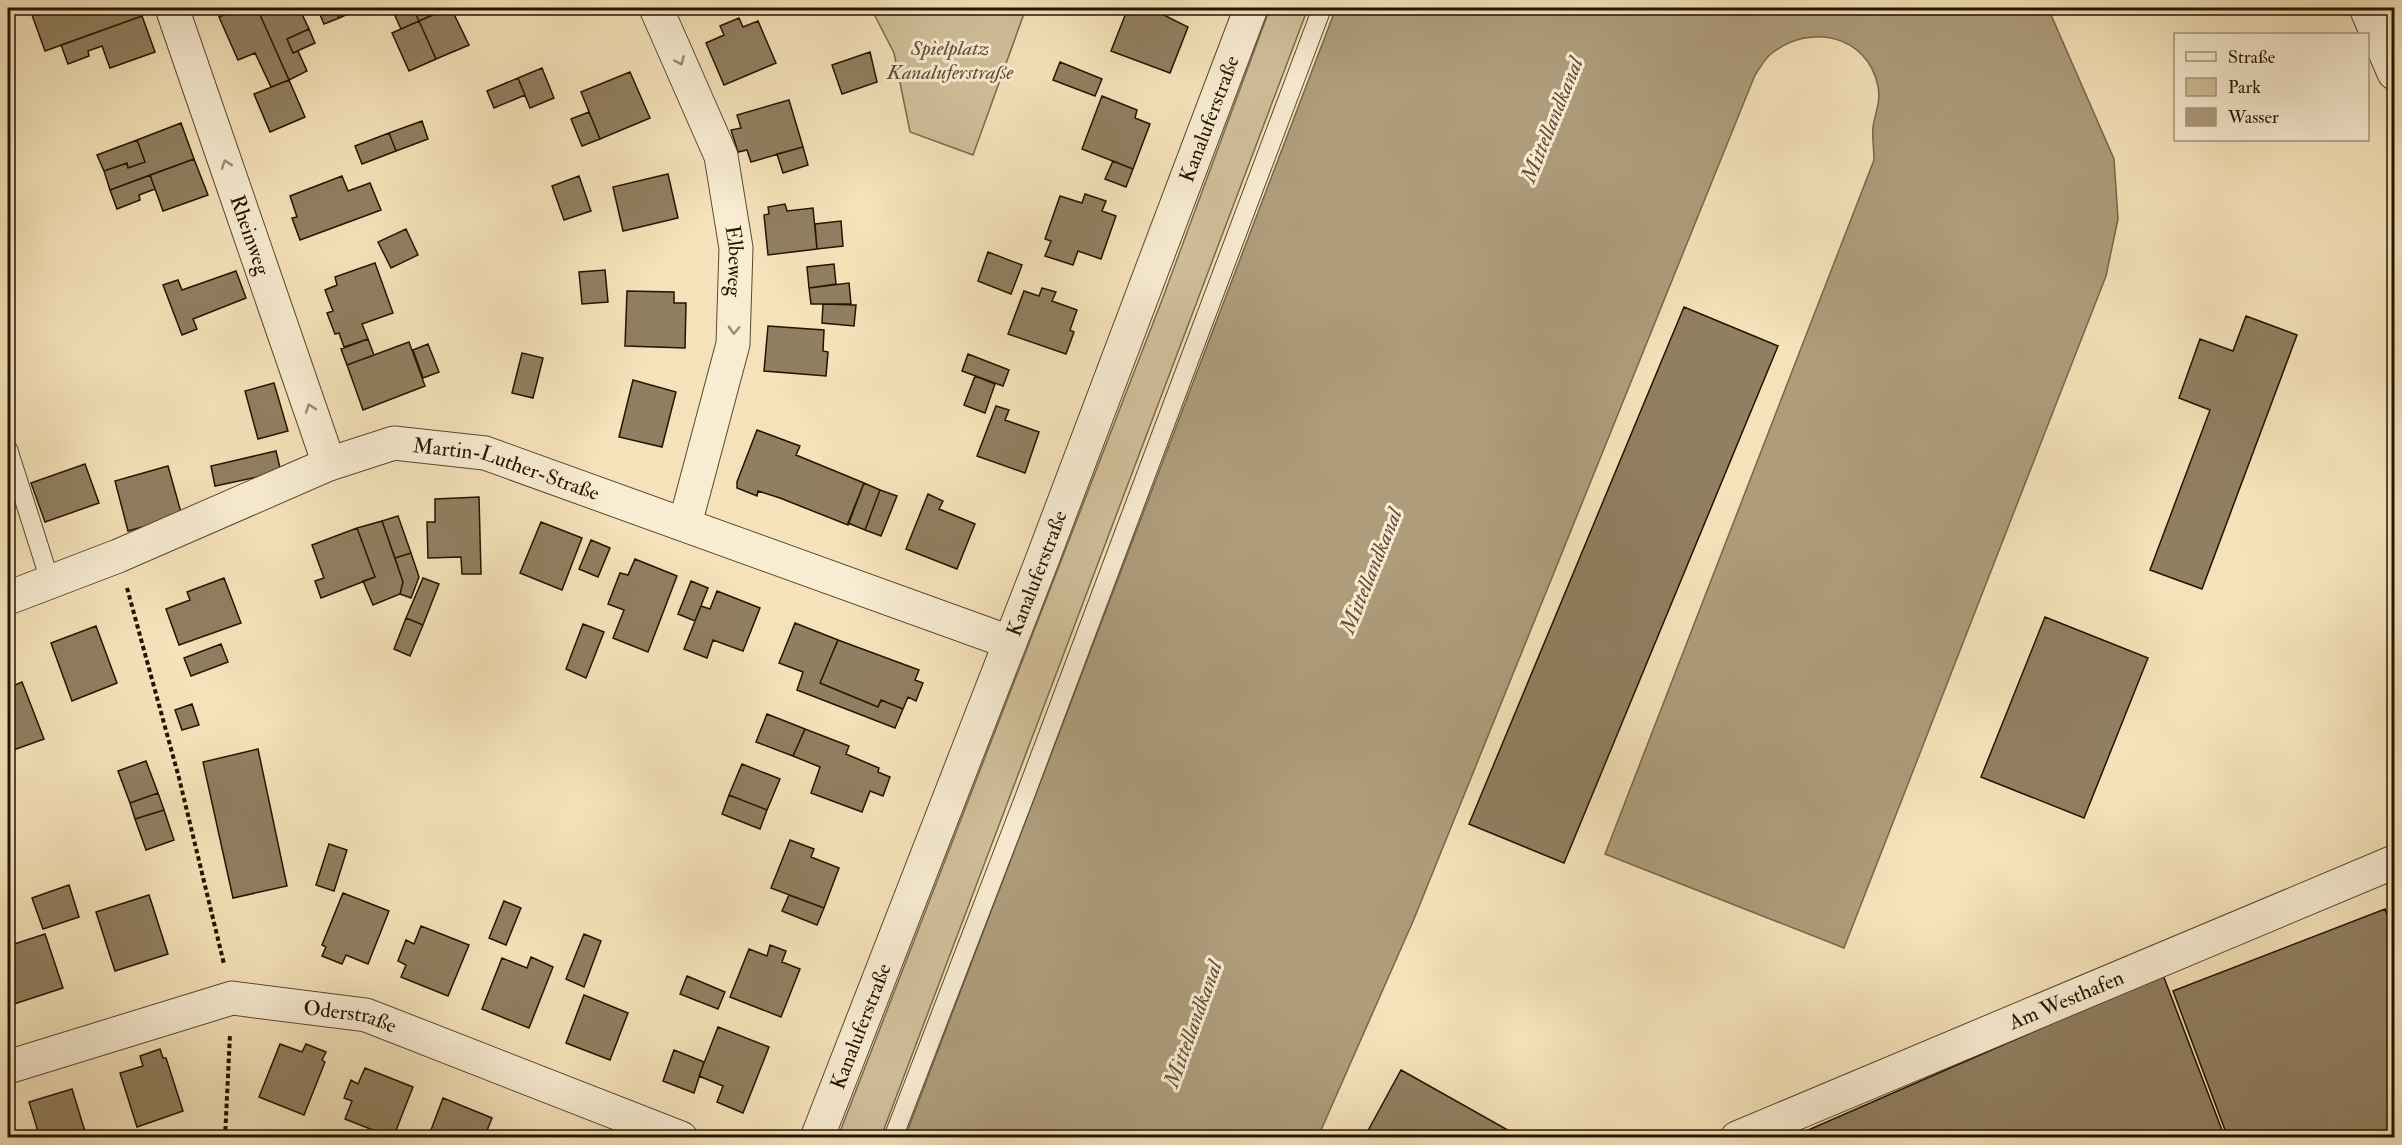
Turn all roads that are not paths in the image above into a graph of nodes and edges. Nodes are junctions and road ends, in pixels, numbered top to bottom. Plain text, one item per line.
1 (172, 8) edge
2 (656, 8) edge
3 (1251, 8) edge
4 (1322, 8) edge
5 (2366, 8) edge
6 (2394, 73) edge
7 (8, 449) edge
8 (329, 464) junction
9 (685, 524) junction
10 (50, 581) junction
11 (8, 598) edge
12 (1009, 642) junction
13 (2394, 862) edge
14 (8, 1067) edge
15 (681, 1137) edge
16 (817, 1137) edge
17 (893, 1137) edge
18 (1737, 1137) edge

8 -> 1 street, Rheinweg
2 -> 9 street, Elbeweg
3 - 12 street, Kanaluferstraße
4 - 17 lane
5 - 6 street
7 - 10 lane
8 - 9 street, Martin-Luther-Straße
8 - 10 street, Martin-Luther-Straße
9 - 12 street, Martin-Luther-Straße
10 - 11 street, Martin-Luther-Straße
12 - 16 street, Kanaluferstraße
13 - 18 street, Am Westhafen
14 - 15 street, Oderstraße

